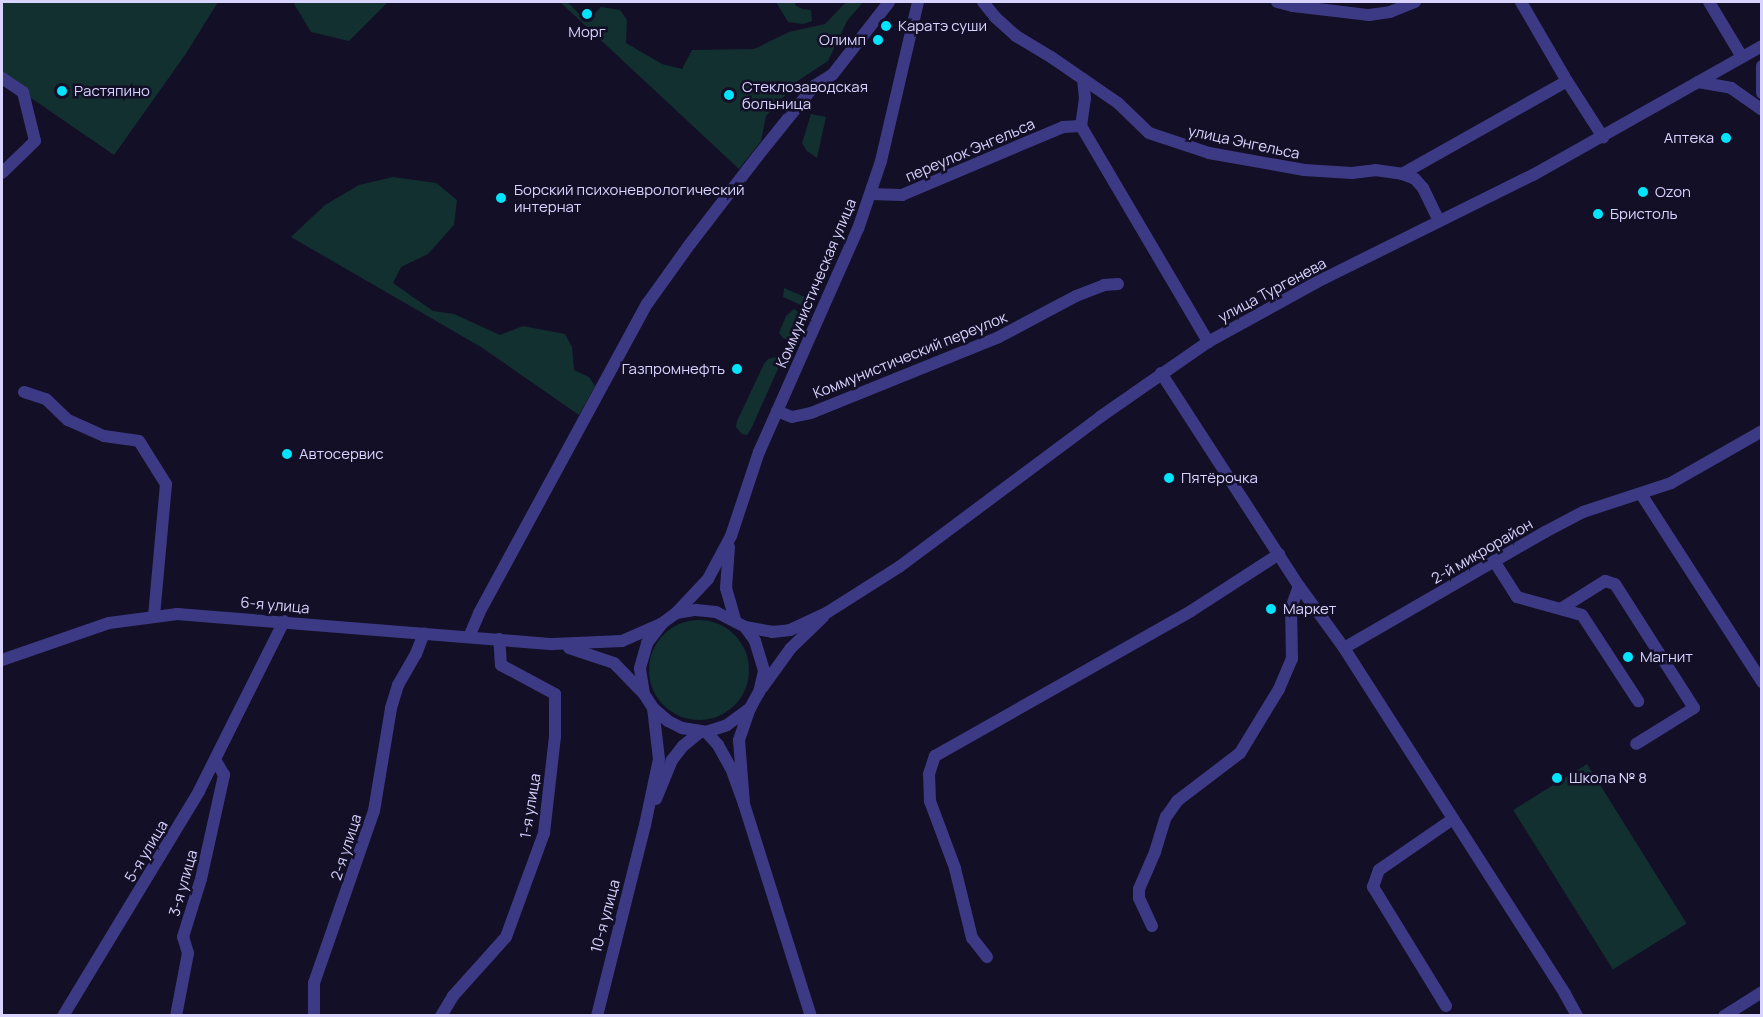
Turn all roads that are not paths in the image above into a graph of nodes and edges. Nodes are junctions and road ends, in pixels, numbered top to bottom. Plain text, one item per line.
1 (889, 2) edge
2 (918, 2) edge
3 (983, 2) edge
4 (1277, 2) edge
5 (1415, 2) edge
6 (1521, 2) edge
7 (1709, 2) edge
8 (1761, 46) edge
9 (1742, 57) junction
10 (1761, 66) edge
11 (2, 78) edge
12 (1083, 79) junction
13 (1567, 81) junction
14 (1698, 82) junction
15 (1761, 93) edge
16 (1761, 110) edge
17 (1081, 126) junction
18 (1603, 137) junction
19 (2, 173) edge
20 (1402, 174) junction
21 (871, 194) junction
22 (1439, 221) junction
23 (1118, 284) dead end
24 (1208, 342) junction
25 (1161, 373) junction
26 (24, 392) dead end
27 (777, 411) junction
28 (1761, 432) edge
29 (1641, 494) junction
30 (731, 536) junction
31 (1279, 554) junction
32 (1494, 561) junction
33 (1299, 586) junction
34 (1562, 608) junction
35 (828, 612) junction
36 (676, 613) junction
37 (154, 615) junction
38 (284, 621) junction
39 (661, 624) junction
40 (740, 624) junction
41 (424, 633) junction
42 (469, 637) junction
43 (499, 639) junction
44 (552, 644) junction
45 (1344, 648) junction
46 (2, 660) edge
47 (1761, 682) edge
48 (759, 692) junction
49 (644, 694) junction
50 (1638, 701) dead end
51 (653, 708) junction
52 (750, 708) junction
53 (703, 732) junction
54 (1636, 744) dead end
55 (216, 761) junction
56 (744, 804) junction
57 (1453, 819) junction
58 (645, 825) junction
59 (1152, 926) dead end
60 (987, 957) dead end
61 (1761, 992) edge
62 (1446, 1006) dead end
63 (63, 1016) edge
64 (176, 1016) edge
65 (314, 1016) edge
66 (441, 1016) edge
67 (597, 1016) edge
68 (811, 1016) edge
69 (1577, 1016) edge
70 (1724, 1016) edge

1 - 42 street
2 - 21 street, Коммунистическая улица
3 - 12 street, улица Энгельса
4 - 5 street
6 - 13 street
7 - 9 street
8 - 9 street, улица Тургенева
9 - 14 street, улица Тургенева
10 - 15 street
11 - 19 street
12 - 17 street
12 - 20 street, улица Энгельса
13 - 18 street
13 - 20 street
14 - 16 street
14 - 18 street, улица Тургенева
17 - 21 street, переулок Энгельса
17 - 24 street
18 - 22 street, улица Тургенева
20 - 22 street
21 - 27 street, Коммунистическая улица
22 - 24 street, улица Тургенева
23 - 27 street, Коммунистический переулок
24 - 25 street, улица Тургенева
25 - 31 street
25 - 35 street, улица Тургенева
26 - 37 street
27 - 30 street, Коммунистическая улица
28 - 29 street, 2-й микрорайон
29 - 32 street, 2-й микрорайон
29 - 47 street
30 - 36 street, Коммунистическая улица
30 - 40 street, Коммунистическая улица
31 - 33 street
31 - 60 street
32 - 34 street
32 - 45 street, 2-й микрорайон
33 - 45 street
33 - 59 street
34 - 50 street
34 - 54 street
35 - 40 street, улица Тургенева
35 - 48 street, улица Тургенева
36 - 39 street
36 - 40 street
37 - 38 street, 6-я улица
37 - 46 street, 6-я улица
38 - 41 street, 6-я улица
38 - 55 street, 5-я улица
39 - 44 street
39 - 49 street
40 - 48 street
41 - 42 street, 6-я улица
41 - 65 street, 2-я улица
42 - 43 street, 6-я улица
43 - 44 street, 6-я улица
43 - 66 street, 1-я улица
44 - 49 street
45 - 57 street
48 - 52 street
49 - 51 street
51 - 53 street
51 - 58 street, 10-я улица
52 - 53 street
52 - 56 street
53 - 56 street
53 - 58 street, 10-я улица
55 - 63 street, 5-я улица
55 - 64 street, 3-я улица
56 - 68 street
57 - 62 street
57 - 69 street
58 - 67 street, 10-я улица
61 - 70 street

